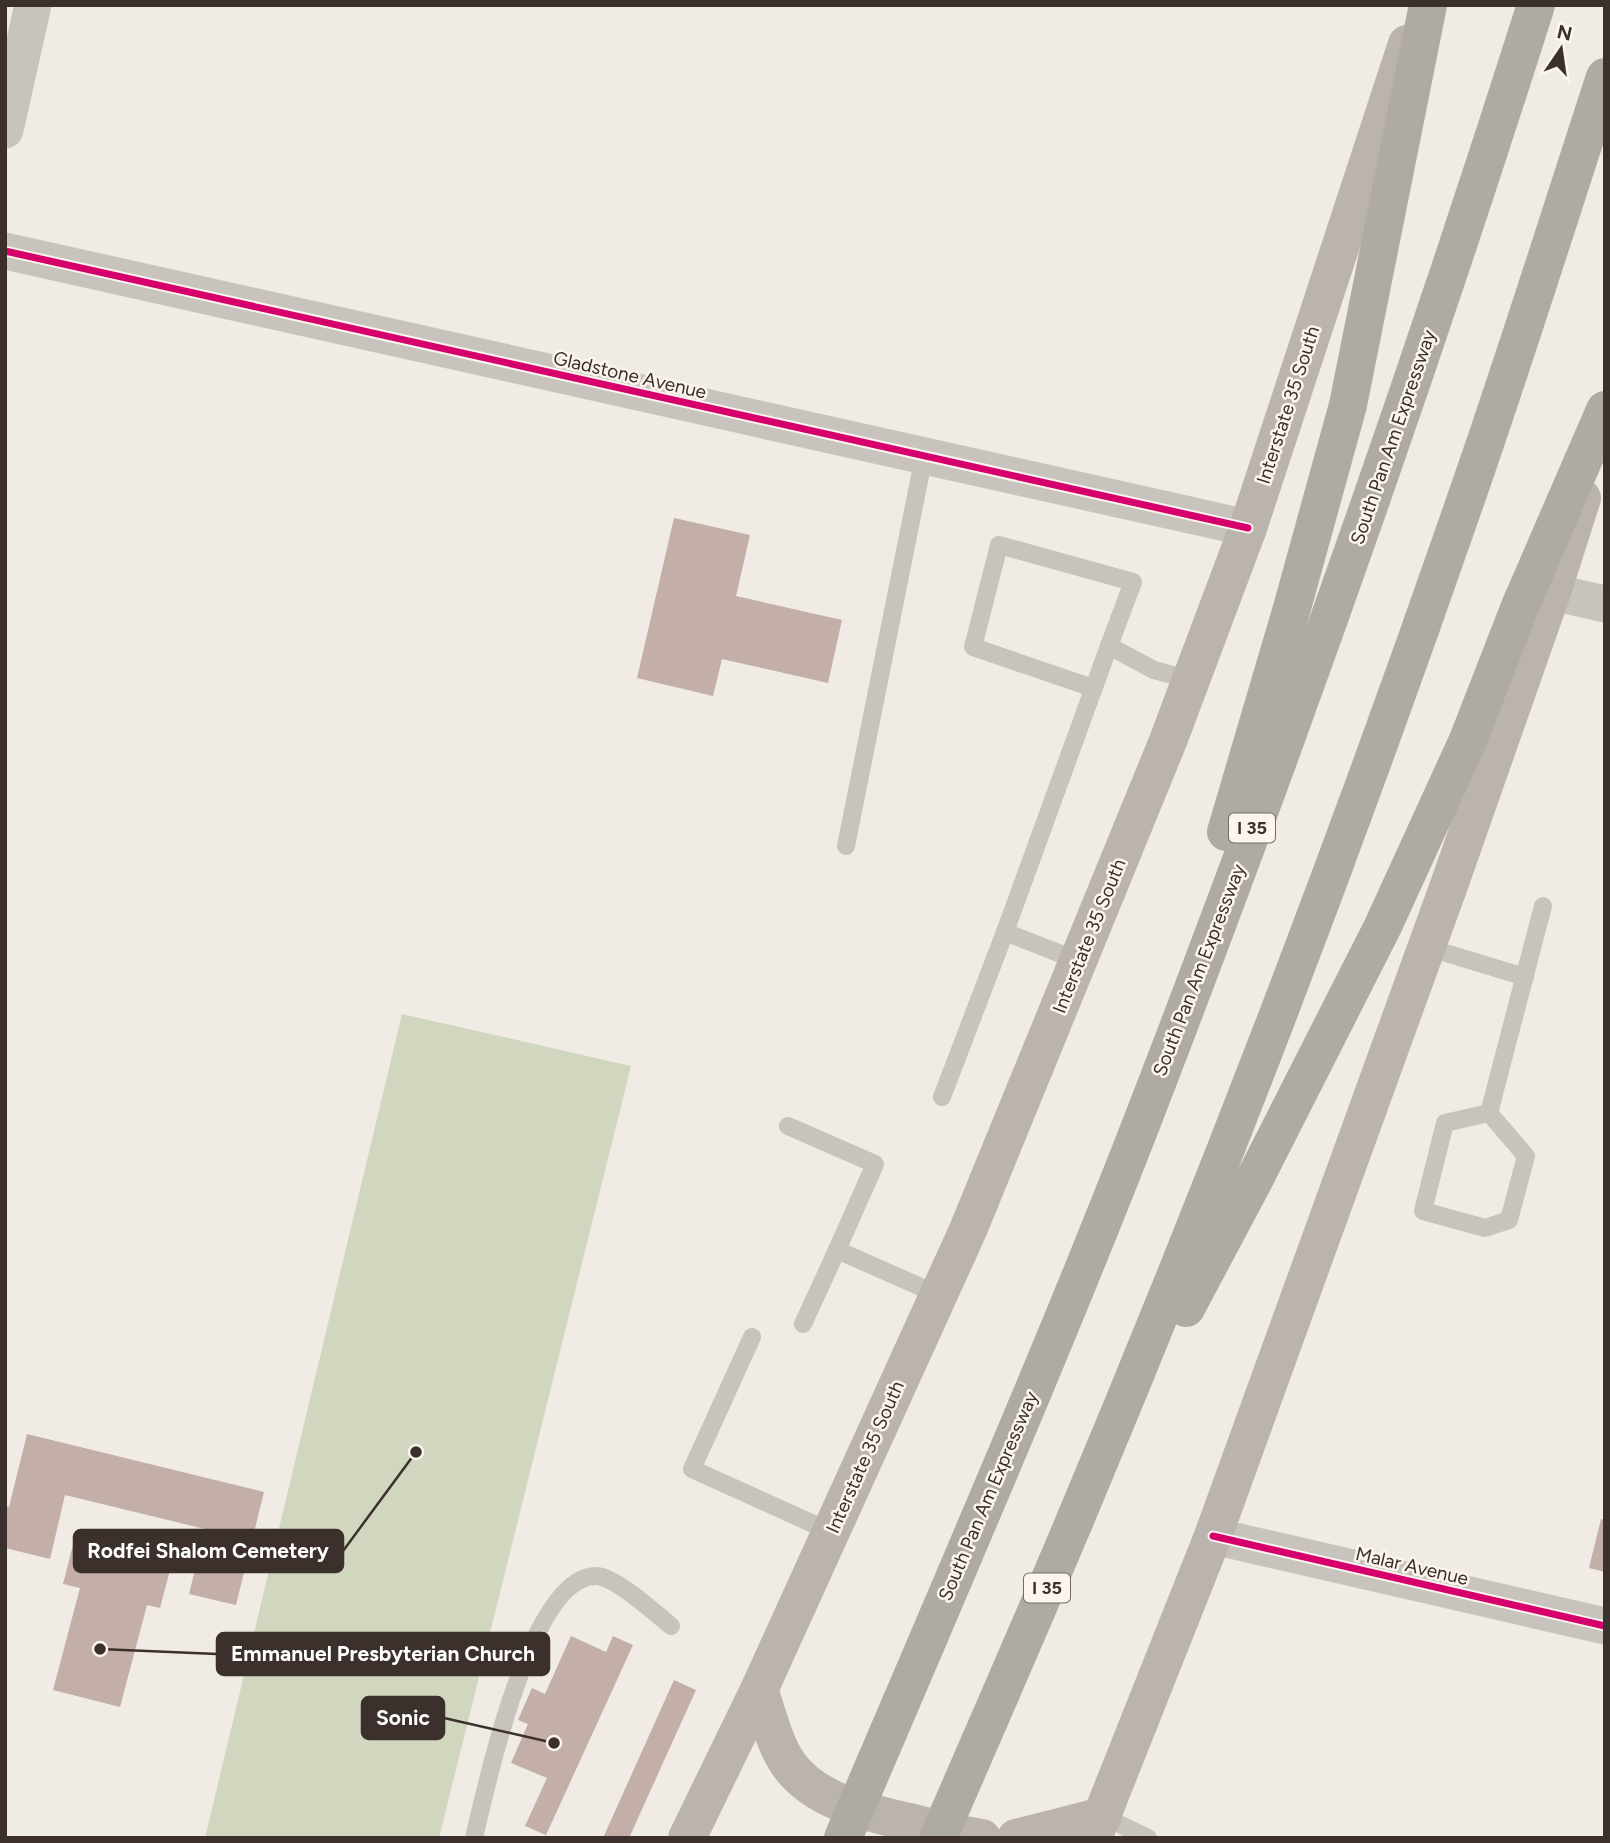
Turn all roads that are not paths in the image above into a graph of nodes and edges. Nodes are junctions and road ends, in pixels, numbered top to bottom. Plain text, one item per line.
1 (33, 5) edge
2 (1420, 5) edge
3 (1428, 5) edge
4 (1536, 5) edge
5 (1605, 77) edge
6 (5, 130) edge
7 (5, 251) edge
8 (1605, 410) edge
9 (1605, 424) edge
10 (924, 456) junction
11 (1248, 528) junction
12 (1552, 592) junction
13 (1605, 604) edge
14 (1109, 646) junction
15 (1191, 680) junction
16 (1093, 688) junction
17 (846, 846) dead end
18 (1543, 906) dead end
19 (1004, 932) junction
20 (1426, 947) junction
21 (1079, 961) junction
22 (1525, 977) junction
23 (942, 1097) dead end
24 (1489, 1113) junction
25 (788, 1126) dead end
26 (1139, 1129) junction
27 (837, 1250) junction
28 (939, 1295) junction
29 (803, 1324) dead end
30 (752, 1337) dead end
31 (1093, 1483) junction
32 (831, 1532) junction
33 (1213, 1536) junction
34 (671, 1626) dead end
35 (1605, 1626) edge
36 (759, 1690) junction
37 (1098, 1827) edge
38 (474, 1838) edge
39 (687, 1838) edge
40 (843, 1838) edge
41 (938, 1838) edge
42 (982, 1838) edge
43 (1016, 1838) edge
44 (1148, 1838) edge

1 - 6 street
2 - 11 main road, Interstate 35 South
3 - 26 highway
4 - 26 highway, South Pan Am Expressway / I 35
5 - 31 highway, I 35
7 - 10 street, Gladstone Avenue
8 - 31 highway
9 - 12 main road
10 - 11 street, Gladstone Avenue
10 - 17 lane
11 - 15 main road, Interstate 35 South
12 - 13 street
12 - 20 main road
14 - 15 lane
14 - 16 lane
14 - 16 lane
15 - 21 main road, Interstate 35 South
16 - 19 lane
18 - 22 lane
19 - 21 lane
19 - 23 lane
20 - 22 lane
20 - 33 main road
21 - 28 main road, Interstate 35 South
22 - 24 lane
24 - 24 lane
25 - 27 lane
26 - 40 highway, South Pan Am Expressway / I 35, bridge
27 - 28 lane
27 - 29 lane
28 - 32 main road, Interstate 35 South
30 - 32 lane
31 - 41 highway, I 35, bridge
32 - 36 main road, Interstate 35 South
33 - 35 street, Malar Avenue
33 - 37 main road
34 - 38 lane
36 - 39 main road, Interstate 35 South
36 - 42 main road
37 - 43 main road
37 - 44 lane

